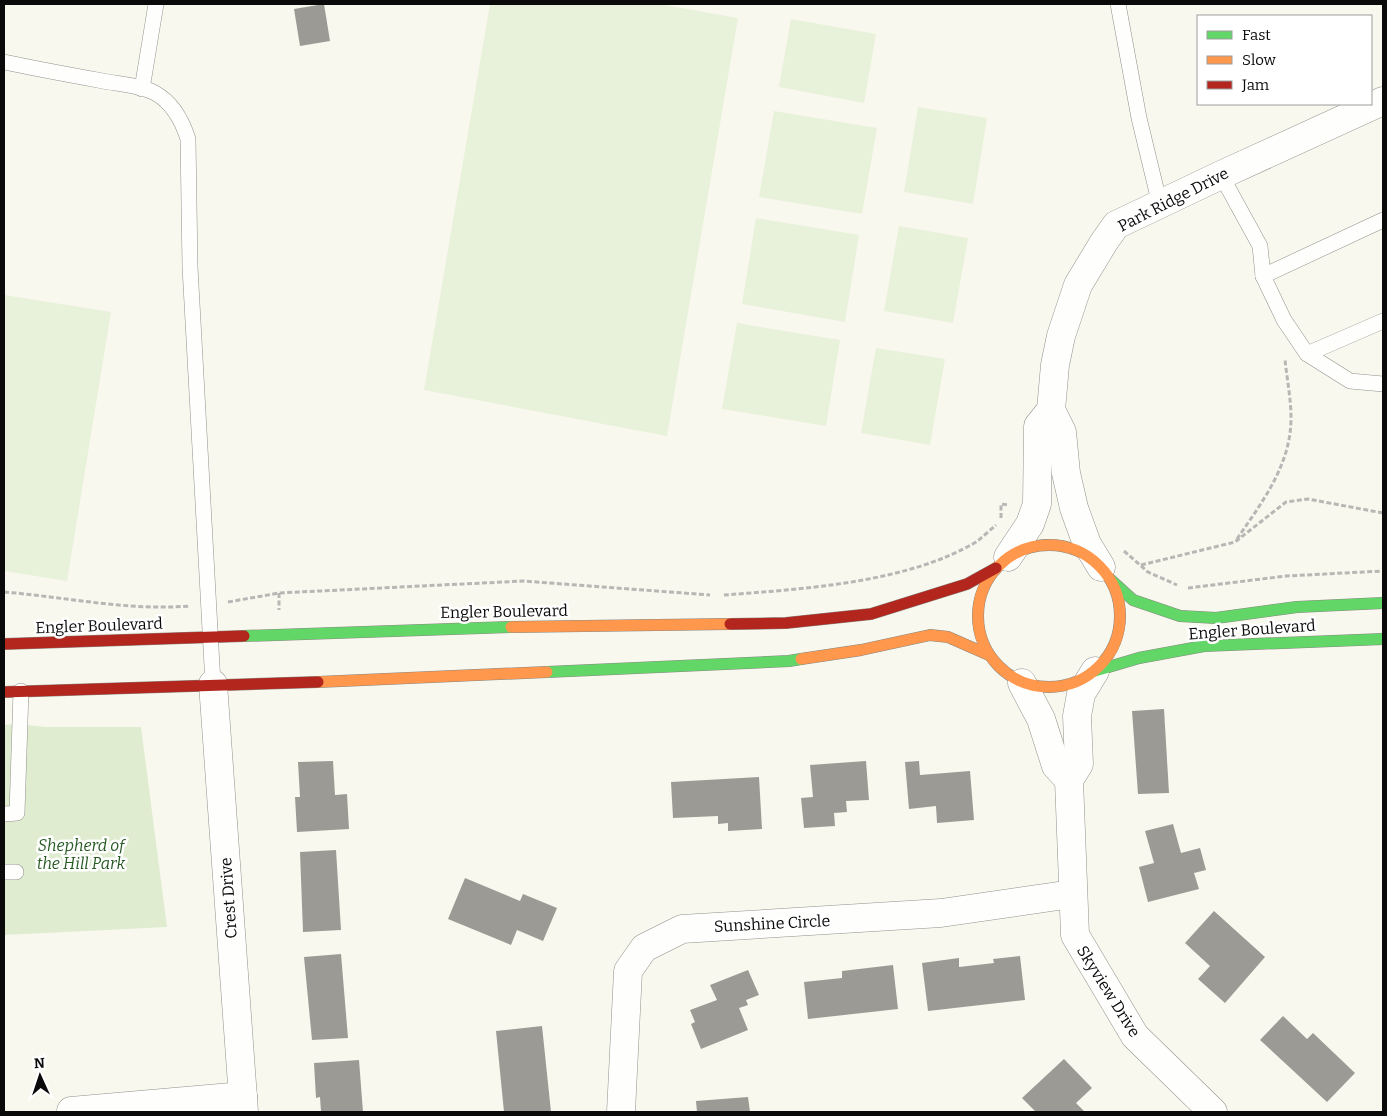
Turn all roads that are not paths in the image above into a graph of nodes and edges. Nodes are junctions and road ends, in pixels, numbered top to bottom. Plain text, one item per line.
1 (156, 4) edge
2 (1118, 4) edge
3 (4, 62) edge
4 (142, 89) junction
5 (1383, 102) edge
6 (1221, 174) junction
7 (1160, 205) junction
8 (1383, 220) edge
9 (1263, 276) junction
10 (1383, 321) edge
11 (1307, 354) junction
12 (1383, 384) edge
13 (1051, 410) junction
14 (1002, 562) junction
15 (1110, 565) junction
16 (1383, 603) edge
17 (211, 637) junction
18 (1383, 639) edge
19 (4, 644) edge
20 (989, 655) junction
21 (1096, 671) junction
22 (1022, 683) junction
23 (213, 684) junction
24 (21, 691) junction
25 (4, 692) edge
26 (1069, 780) junction
27 (4, 814) edge
28 (1072, 894) junction
29 (244, 1104) edge
30 (72, 1111) edge
31 (621, 1112) edge
32 (1213, 1112) edge

1 - 4 lane
2 - 7 lane
3 - 4 lane
4 - 17 lane
5 - 6 street, Park Ridge Drive
6 - 7 street, Park Ridge Drive
6 - 9 lane
7 - 13 street, Park Ridge Drive
8 - 9 lane
9 - 11 lane
10 - 11 lane
11 - 12 lane
13 - 14 street, Park Ridge Drive
13 - 15 street
14 - 15 main road
14 - 17 main road, Engler Boulevard
14 - 20 main road
15 - 16 main road, Engler Boulevard
15 - 21 main road
17 - 19 main road, Engler Boulevard
17 - 23 lane
18 - 21 main road, Engler Boulevard
20 - 22 main road
20 - 23 main road
21 - 22 main road
21 - 26 street, Skyview Drive
22 - 26 street
23 - 24 main road
23 - 29 street, Crest Drive
24 - 25 main road
24 - 27 lane
26 - 28 street, Skyview Drive
28 - 31 street, Sunshine Circle
28 - 32 street, Skyview Drive
29 - 30 street

